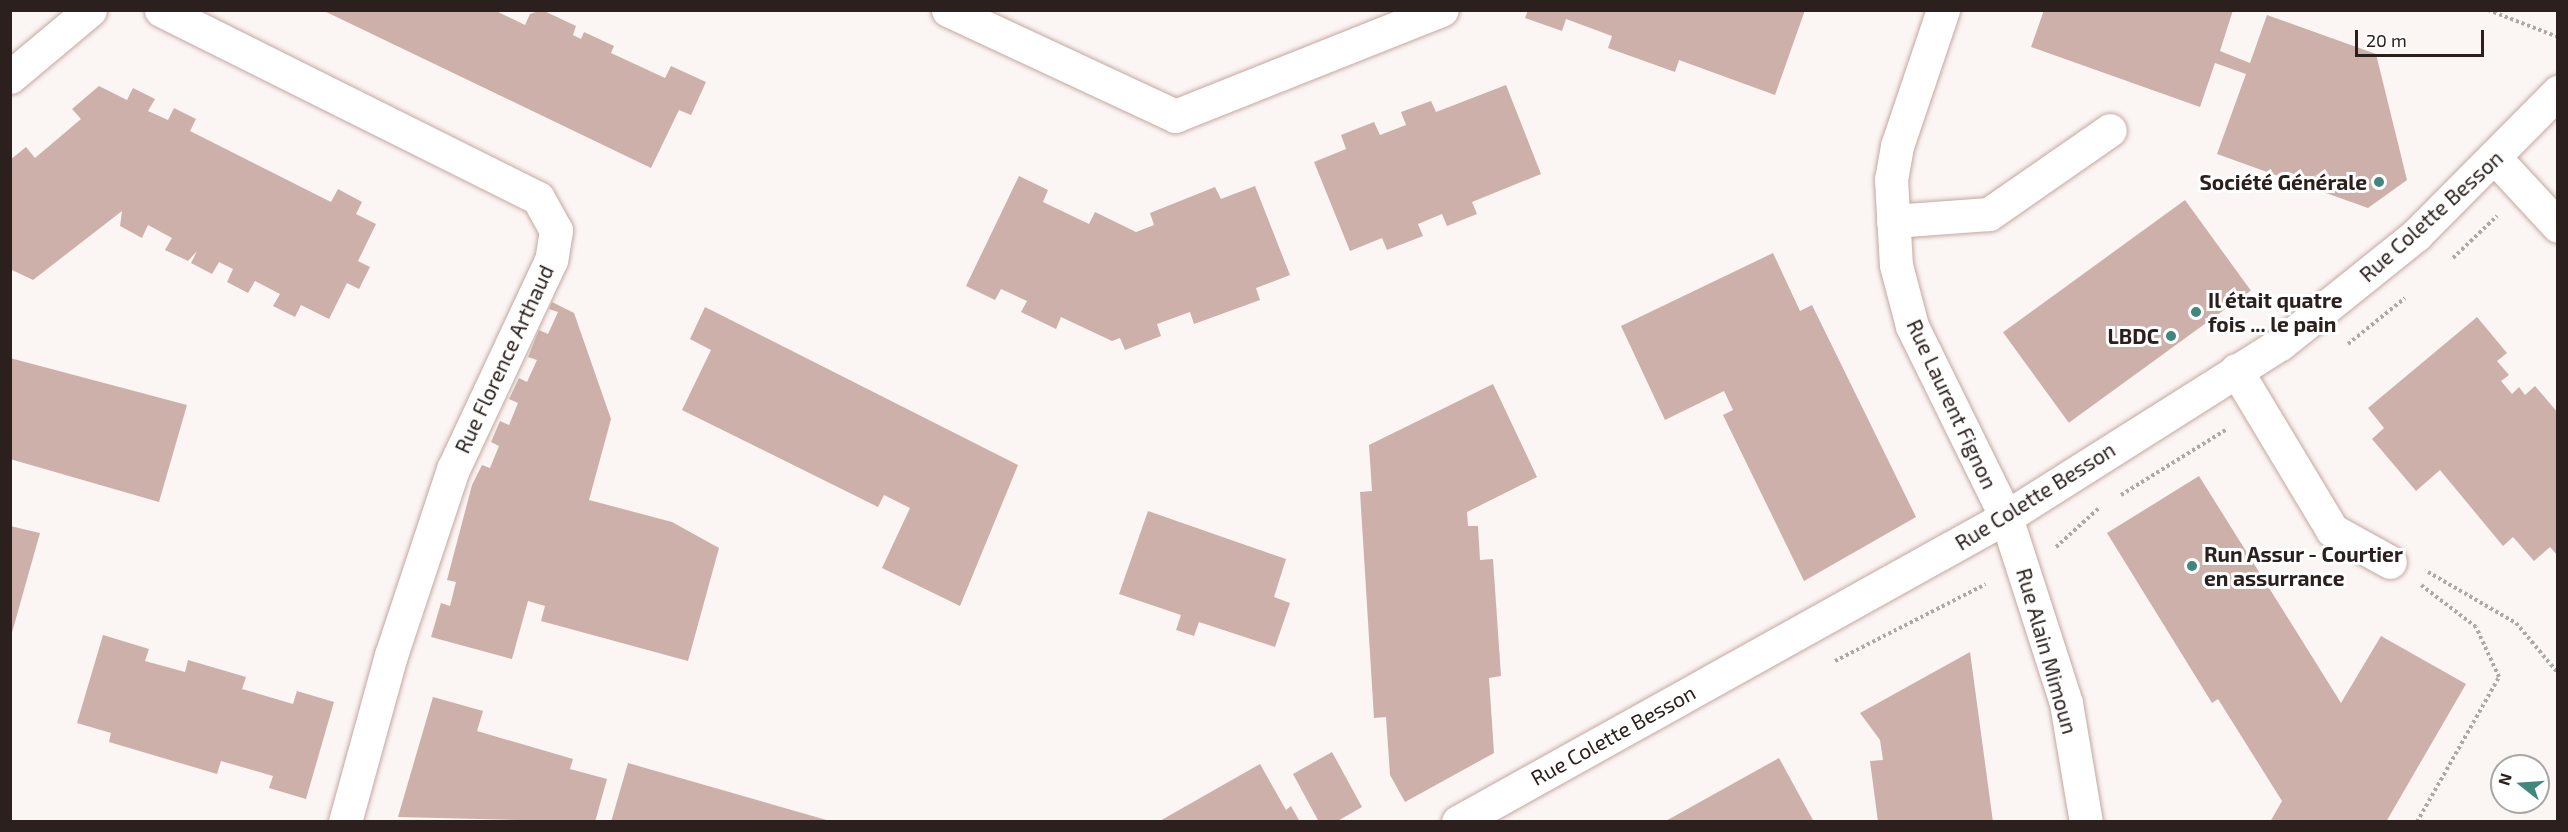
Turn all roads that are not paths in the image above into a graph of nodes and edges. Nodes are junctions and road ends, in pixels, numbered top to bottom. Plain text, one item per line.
1 (90, 10) edge
2 (161, 10) edge
3 (948, 10) edge
4 (1442, 10) edge
5 (1943, 10) edge
6 (10, 77) edge
7 (2558, 92) edge
8 (2110, 130) dead end
9 (2496, 159) junction
10 (1893, 221) junction
11 (2558, 226) edge
12 (2236, 370) junction
13 (2006, 517) junction
14 (2390, 562) road end
15 (345, 822) edge
16 (1458, 822) edge
17 (2086, 822) edge

1 - 6 street
2 - 15 street, Rue Florence Arthaud
3 - 4 street
5 - 10 street, Rue Laurent Fignon
7 - 9 street, Rue Colette Besson
8 - 10 street
9 - 11 street
9 - 12 street, Rue Colette Besson
10 - 13 street, Rue Laurent Fignon
12 - 13 street, Rue Colette Besson
12 - 14 street
13 - 16 street, Rue Colette Besson
13 - 17 street, Rue Alain Mimoun

